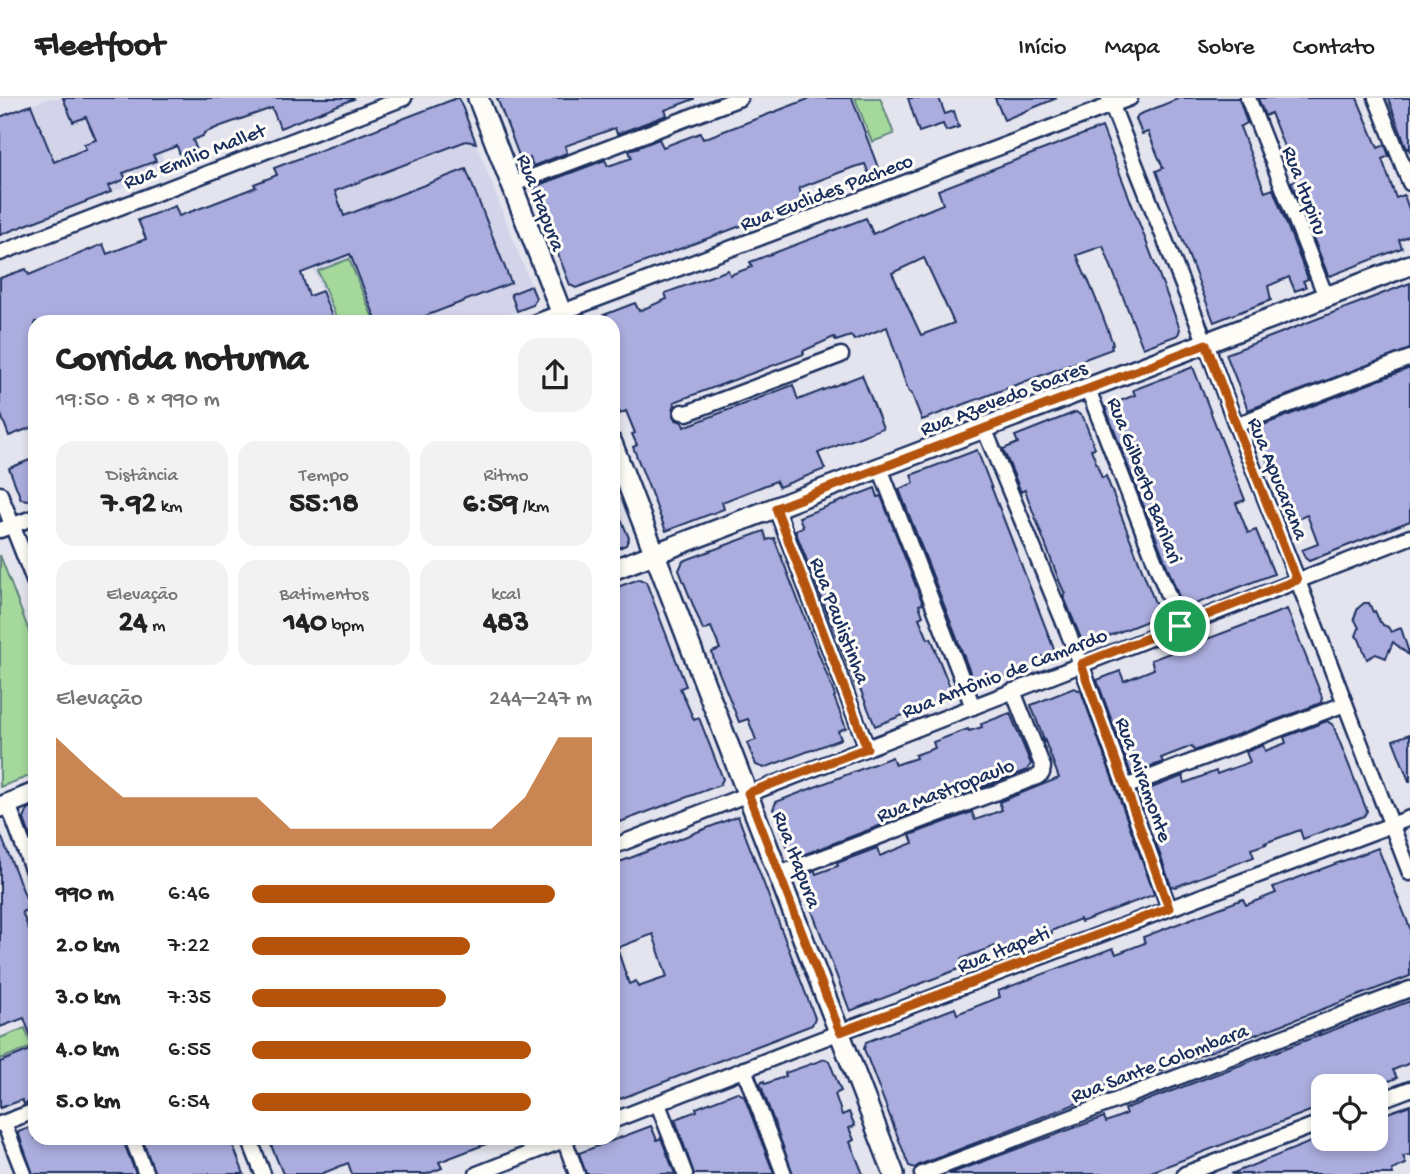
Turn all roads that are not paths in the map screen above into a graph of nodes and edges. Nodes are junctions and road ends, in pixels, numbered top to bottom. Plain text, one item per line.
1 (404, 98) edge
2 (478, 98) edge
3 (740, 98) edge
4 (1130, 98) edge
5 (1248, 98) edge
6 (1376, 98) edge
7 (1110, 102) edge
8 (1410, 183) edge
9 (511, 185) junction
10 (0, 253) edge
11 (1410, 265) edge
12 (1326, 297) junction
13 (562, 315) edge
14 (568, 315) edge
15 (1206, 344) junction
16 (841, 355) dead end
17 (1410, 358) edge
18 (1088, 389) junction
19 (682, 412) dead end
20 (1236, 425) junction
21 (984, 428) junction
22 (620, 463) edge
23 (880, 468) junction
24 (0, 494) edge
25 (776, 508) junction
26 (28, 520) edge
27 (6, 528) edge
28 (1410, 537) edge
29 (655, 553) junction
30 (620, 567) edge
31 (28, 570) edge
32 (1297, 580) junction
33 (1180, 626) junction
34 (1081, 664) junction
35 (1013, 691) junction
36 (1345, 704) junction
37 (973, 706) junction
38 (867, 748) junction
39 (1125, 787) junction
40 (748, 793) junction
41 (28, 796) edge
42 (4, 805) edge
43 (1410, 818) edge
44 (1391, 825) junction
45 (620, 844) edge
46 (28, 861) edge
47 (1410, 873) edge
48 (779, 874) junction
49 (1169, 908) junction
50 (1410, 989) edge
51 (840, 1032) junction
52 (744, 1069) junction
53 (1410, 1089) edge
54 (1388, 1097) edge
55 (658, 1104) junction
56 (28, 1114) edge
57 (620, 1118) edge
58 (2, 1124) edge
59 (1311, 1127) edge
60 (135, 1145) edge
61 (252, 1145) edge
62 (549, 1145) edge
63 (568, 1145) edge
64 (24, 1174) edge
65 (146, 1174) edge
66 (263, 1174) edge
67 (478, 1174) edge
68 (577, 1174) edge
69 (685, 1174) edge
70 (784, 1174) edge
71 (894, 1174) edge
72 (922, 1174) edge
73 (1185, 1174) edge

1 - 10 street, Rua Emílio Mallet
2 - 9 street, Rua Itapura
3 - 9 street
4 - 7 street, Rua Euclides Pacheco
5 - 12 street, Rua Itupiru
6 - 8 street
7 - 14 street, Rua Euclides Pacheco
7 - 15 street, Rua Apucarana
9 - 13 street, Rua Itapura
11 - 12 street, Rua Azevedo Soares
12 - 15 street, Rua Azevedo Soares
15 - 18 street, Rua Azevedo Soares
15 - 20 street, Rua Apucarana
16 - 19 street
17 - 20 street
18 - 21 street, Rua Azevedo Soares
18 - 33 street, Rua Gilberto Barilari
20 - 32 street, Rua Apucarana
21 - 23 street, Rua Azevedo Soares
21 - 34 street, Rua Miramonte
22 - 29 street, Rua Itapura
23 - 25 street, Rua Azevedo Soares
23 - 37 street
24 - 27 street
25 - 29 street, Rua Azevedo Soares
25 - 38 street, Rua Paulistinha
26 - 27 street
27 - 31 street
28 - 32 street, Rua Antônio de Camardo
29 - 30 street, Rua Azevedo Soares
29 - 40 street, Rua Itapura
32 - 33 street, Rua Antônio de Camardo
32 - 36 street, Rua Apucarana
33 - 34 street, Rua Antônio de Camardo
34 - 35 street, Rua Antônio de Camardo
34 - 39 street, Rua Miramonte
35 - 37 street, Rua Antônio de Camardo
35 - 48 street, Rua Mastropaulo
36 - 39 street
36 - 44 street, Rua Apucarana
37 - 38 street, Rua Antônio de Camardo
38 - 40 street, Rua Antônio de Camardo
39 - 49 street, Rua Miramonte
40 - 45 street, Rua Antônio de Camardo
40 - 48 street, Rua Itapura
41 - 42 street
42 - 46 street
43 - 44 street, Rua Itapeti
44 - 47 street, Rua Apucarana
44 - 49 street, Rua Itapeti
48 - 51 street, Rua Itapura
49 - 51 street, Rua Itapeti
50 - 72 street, Rua Sante Colombara
51 - 52 street, Rua Itapeti
51 - 71 street, Rua Itapura
52 - 55 street, Rua Itapeti
52 - 70 street
53 - 54 street
55 - 57 street, Rua Itapeti
55 - 69 street
56 - 58 street
58 - 64 street
59 - 73 street
60 - 65 street
61 - 66 street
62 - 67 street
63 - 68 street

